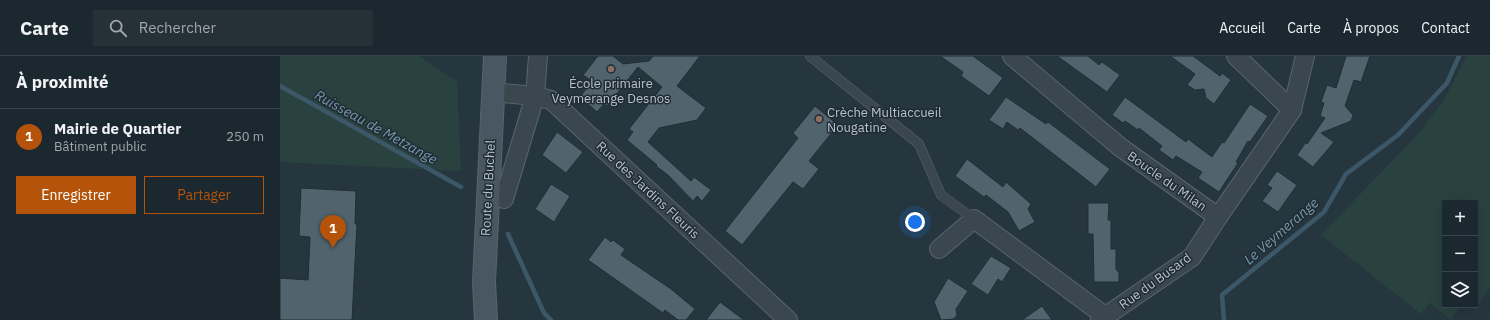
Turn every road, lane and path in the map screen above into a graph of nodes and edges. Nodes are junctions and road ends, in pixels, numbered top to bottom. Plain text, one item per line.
1 (495, 56) edge
2 (538, 56) edge
3 (810, 56) edge
4 (1012, 56) edge
5 (1236, 56) edge
6 (1305, 56) edge
7 (492, 92) junction
8 (535, 96) junction
9 (1292, 110) junction
10 (504, 199) dead end
11 (1218, 217) junction
12 (974, 218) junction
13 (939, 249) dead end
14 (1103, 318) edge
15 (486, 320) edge
16 (788, 320) edge

1 - 7 main road, Route du Buchel
2 - 8 street, Route du Buchel
3 - 12 lane
4 - 11 street, Boucle du Milan
5 - 9 street
6 - 9 street, Boucle du Milan
7 - 8 street, Rue des Jardins Fleuris
7 - 15 main road, Route du Buchel
8 - 10 street, Route du Buchel
8 - 16 street, Rue des Jardins Fleuris
9 - 11 street, Boucle du Milan
11 - 14 street, Rue du Busard
12 - 13 street
12 - 14 street

